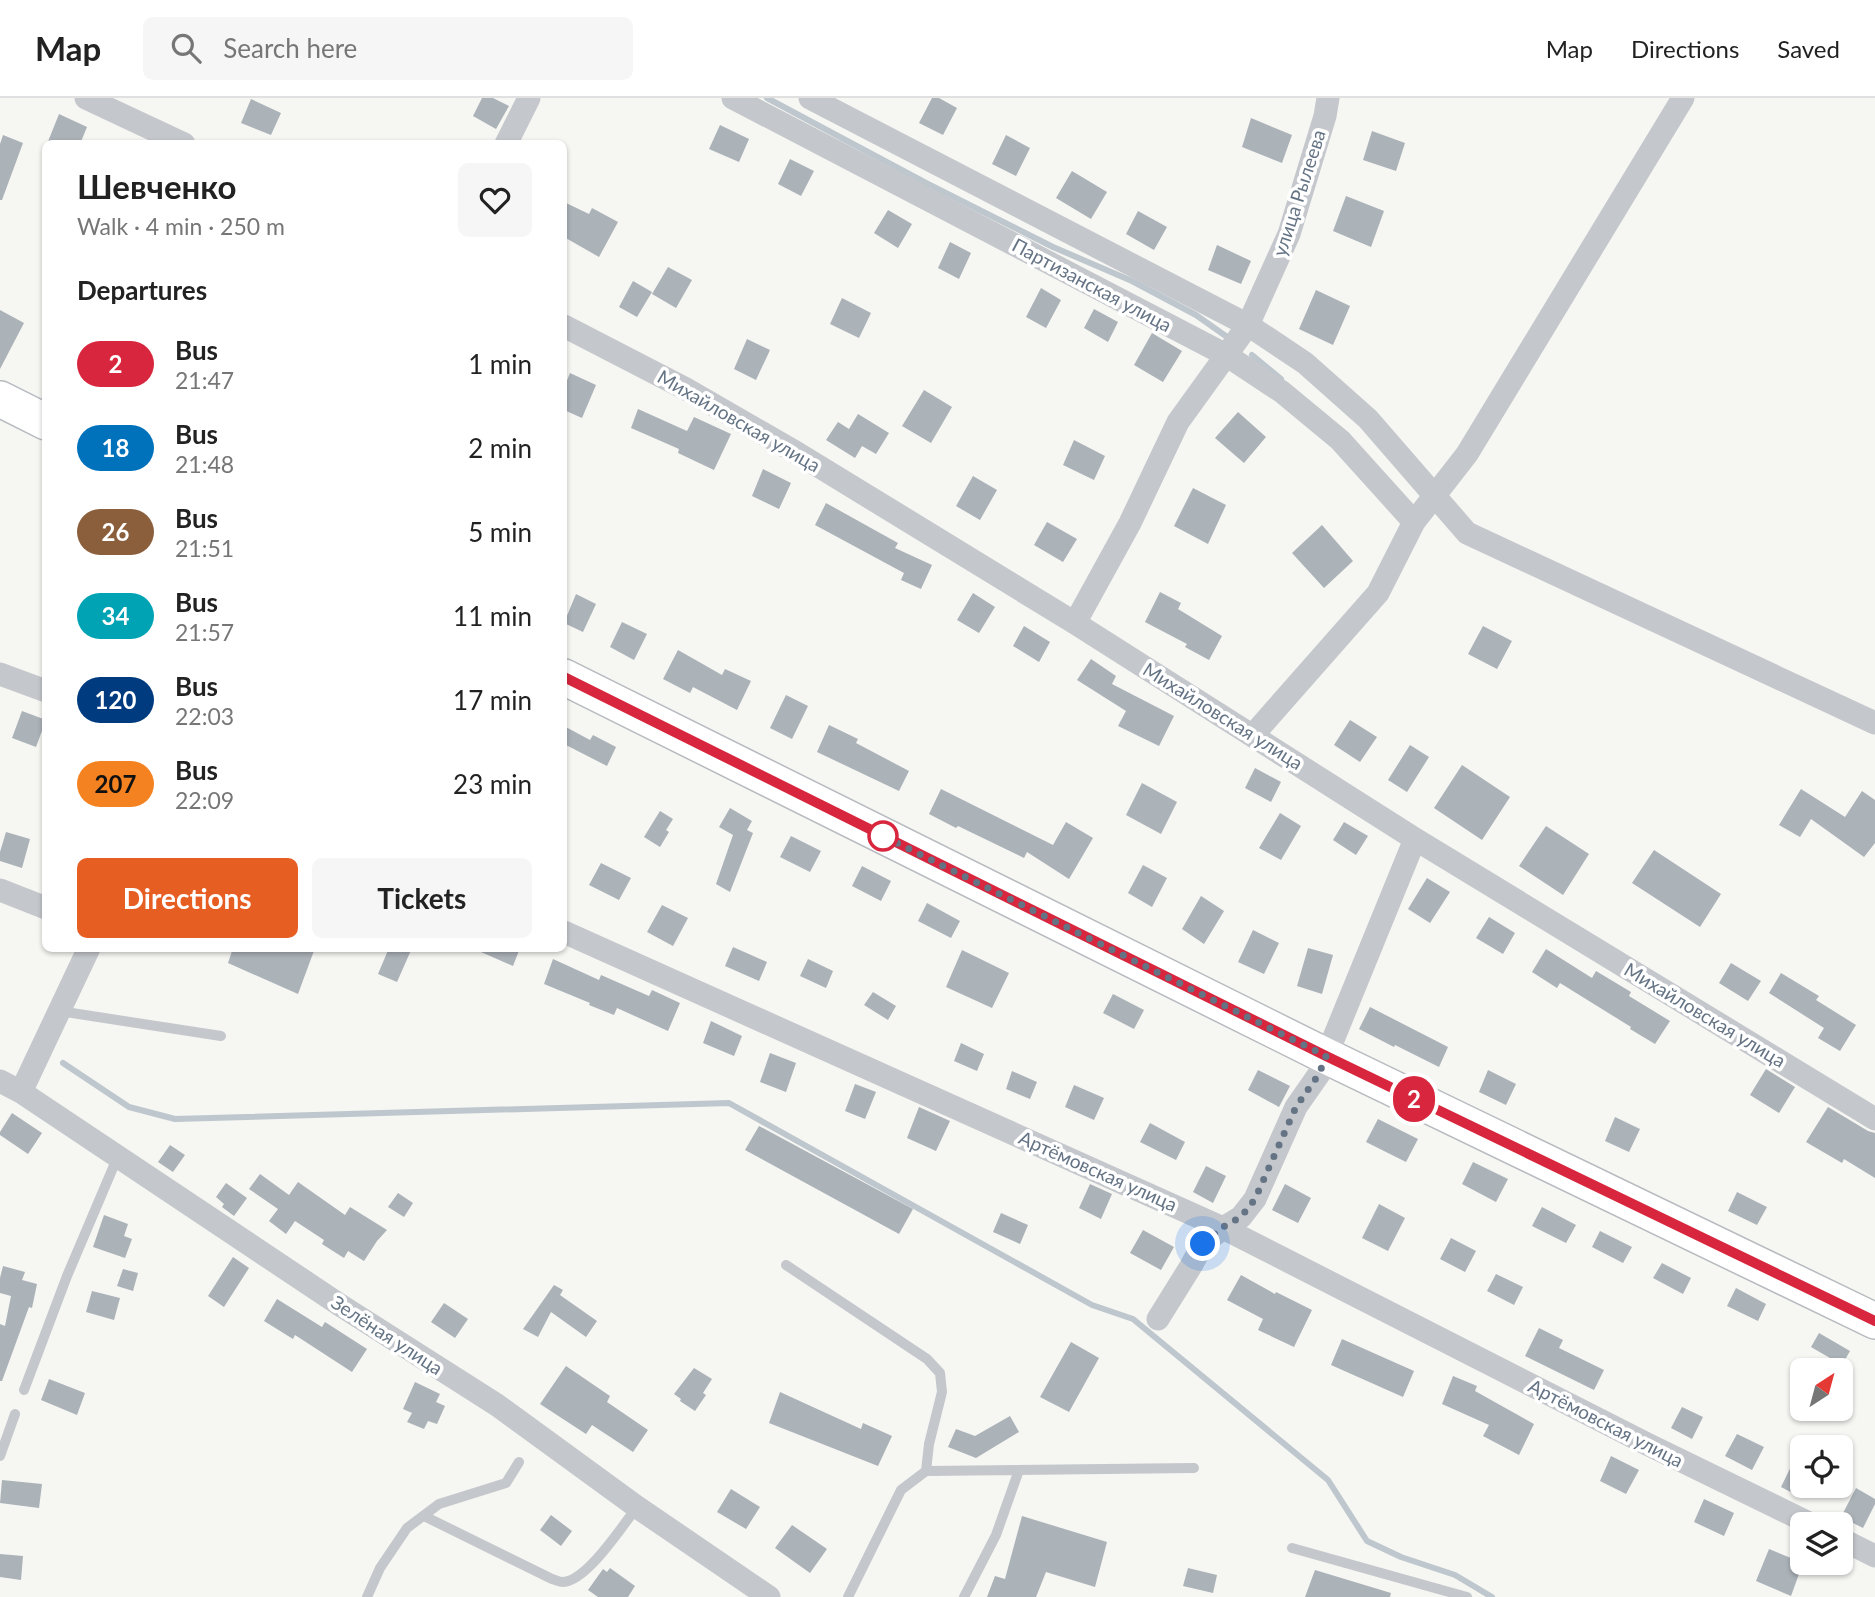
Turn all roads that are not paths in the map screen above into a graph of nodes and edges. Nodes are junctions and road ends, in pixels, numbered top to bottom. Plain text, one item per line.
1 (86, 98) edge
2 (529, 98) edge
3 (733, 98) edge
4 (810, 98) edge
5 (1328, 98) edge
6 (1683, 98) edge
7 (175, 140) edge
8 (508, 140) edge
9 (1248, 324) junction
10 (567, 328) edge
11 (1226, 355) junction
12 (0, 399) edge
13 (42, 420) edge
14 (1435, 495) junction
15 (1414, 522) junction
16 (1074, 624) junction
17 (0, 674) edge
18 (567, 678) edge
19 (42, 690) edge
20 (1875, 723) edge
21 (1253, 735) junction
22 (1415, 839) junction
23 (0, 890) edge
24 (42, 906) edge
25 (567, 933) edge
26 (87, 952) edge
27 (59, 1012) junction
28 (220, 1036) dead end
29 (1326, 1056) junction
30 (0, 1081) edge
31 (21, 1092) junction
32 (1875, 1119) edge
33 (118, 1156) junction
34 (1223, 1227) junction
35 (786, 1265) dead end
36 (1158, 1319) dead end
37 (1875, 1321) edge
38 (24, 1390) dead end
39 (15, 1414) dead end
40 (0, 1456) edge
41 (519, 1462) dead end
42 (1194, 1468) dead end
43 (1019, 1470) junction
44 (926, 1471) junction
45 (637, 1507) junction
46 (1790, 1514) edge
47 (424, 1516) junction
48 (1853, 1545) edge
49 (1292, 1548) dead end
50 (1875, 1556) edge
51 (367, 1597) edge
52 (769, 1597) edge
53 (848, 1597) edge
54 (964, 1597) edge
55 (1467, 1597) edge

1 - 7 street
2 - 8 street
3 - 11 street, Партизанская улица
4 - 9 street, Партизанская улица
5 - 9 street, улица Рылеева
6 - 14 street
9 - 11 street, улица Рылеева
9 - 14 street, Партизанская улица
10 - 16 street, Михайловская улица
11 - 15 street, Партизанская улица
11 - 16 street, улица Рылеева
12 - 13 main road
14 - 15 street
14 - 20 street, Партизанская улица
15 - 21 street
16 - 21 street, Михайловская улица
17 - 19 street
18 - 29 main road
21 - 22 street, Михайловская улица
22 - 29 street
22 - 32 street, Михайловская улица
23 - 24 street
25 - 34 street, Артёмовская улица
26 - 27 street
27 - 28 lane
27 - 31 street
29 - 34 street
29 - 37 main road
30 - 31 street, Зелёная улица
31 - 33 street, Зелёная улица
33 - 38 lane
33 - 45 street, Зелёная улица
34 - 36 street
34 - 46 street, Артёмовская улица
35 - 44 lane
39 - 40 lane
41 - 47 lane
42 - 43 lane
43 - 44 lane
43 - 54 lane
44 - 53 lane
45 - 47 lane
45 - 52 street, Зелёная улица
47 - 51 lane
48 - 50 street
49 - 55 lane

